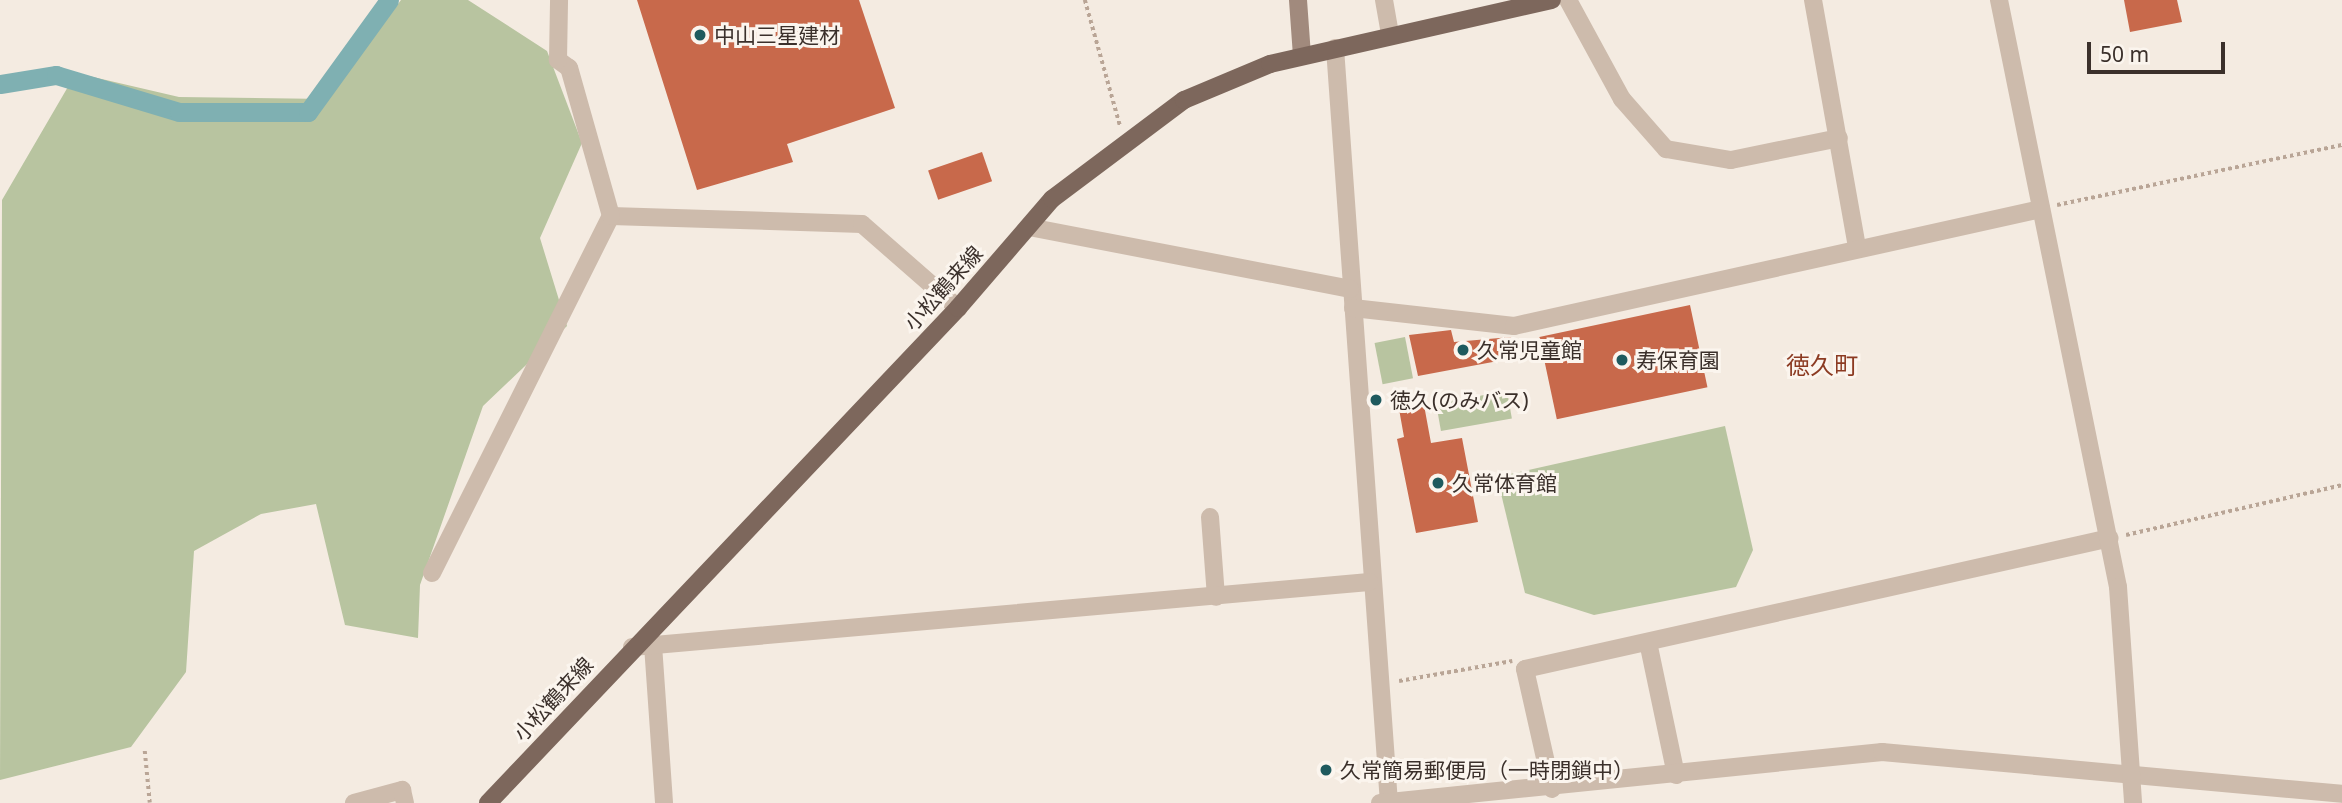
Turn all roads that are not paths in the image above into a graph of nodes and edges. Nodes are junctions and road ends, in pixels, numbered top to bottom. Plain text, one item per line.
1 (559, 0) edge
2 (1298, 0) edge
3 (1384, 0) edge
4 (1552, 0) edge
5 (1568, 0) edge
6 (1813, 0) edge
7 (1999, 0) edge
8 (1532, 2) edge
9 (1390, 34) junction
10 (1335, 48) junction
11 (1302, 56) junction
12 (1839, 138) junction
13 (2041, 209) junction
14 (611, 216) junction
15 (1029, 228) junction
16 (1857, 247) junction
17 (1350, 289) junction
18 (1353, 307) junction
19 (958, 308) junction
20 (1210, 517) dead end
21 (2110, 538) junction
22 (432, 573) dead end
23 (1369, 582) junction
24 (1216, 597) junction
25 (1648, 642) junction
26 (653, 645) junction
27 (632, 647) junction
28 (2131, 771) junction
29 (1676, 775) junction
30 (1552, 789) junction
31 (2342, 794) edge
32 (1386, 802) edge
33 (354, 803) edge
34 (405, 803) edge
35 (488, 803) edge
36 (664, 803) edge
37 (2133, 803) edge

1 - 14 street
2 - 11 main road
3 - 9 street
4 - 8 main road, 小松鶴来線
5 - 12 street
6 - 12 street
7 - 13 street
8 - 9 main road, 小松鶴来線
9 - 10 main road, 小松鶴来線
10 - 11 main road, 小松鶴来線
10 - 17 street
11 - 15 main road, 小松鶴来線
12 - 16 street
13 - 16 street
13 - 21 street
14 - 19 street
14 - 22 street
15 - 17 street
15 - 19 main road, 小松鶴来線
16 - 18 street
17 - 18 street
18 - 23 street
19 - 27 main road, 小松鶴来線
20 - 24 street
21 - 25 street
21 - 28 street
23 - 24 street
23 - 32 street
24 - 26 street
25 - 29 street
25 - 30 street
26 - 27 street
26 - 36 street
27 - 35 main road, 小松鶴来線
28 - 29 street
28 - 31 street
28 - 37 street
29 - 30 street
30 - 32 street
33 - 34 street

